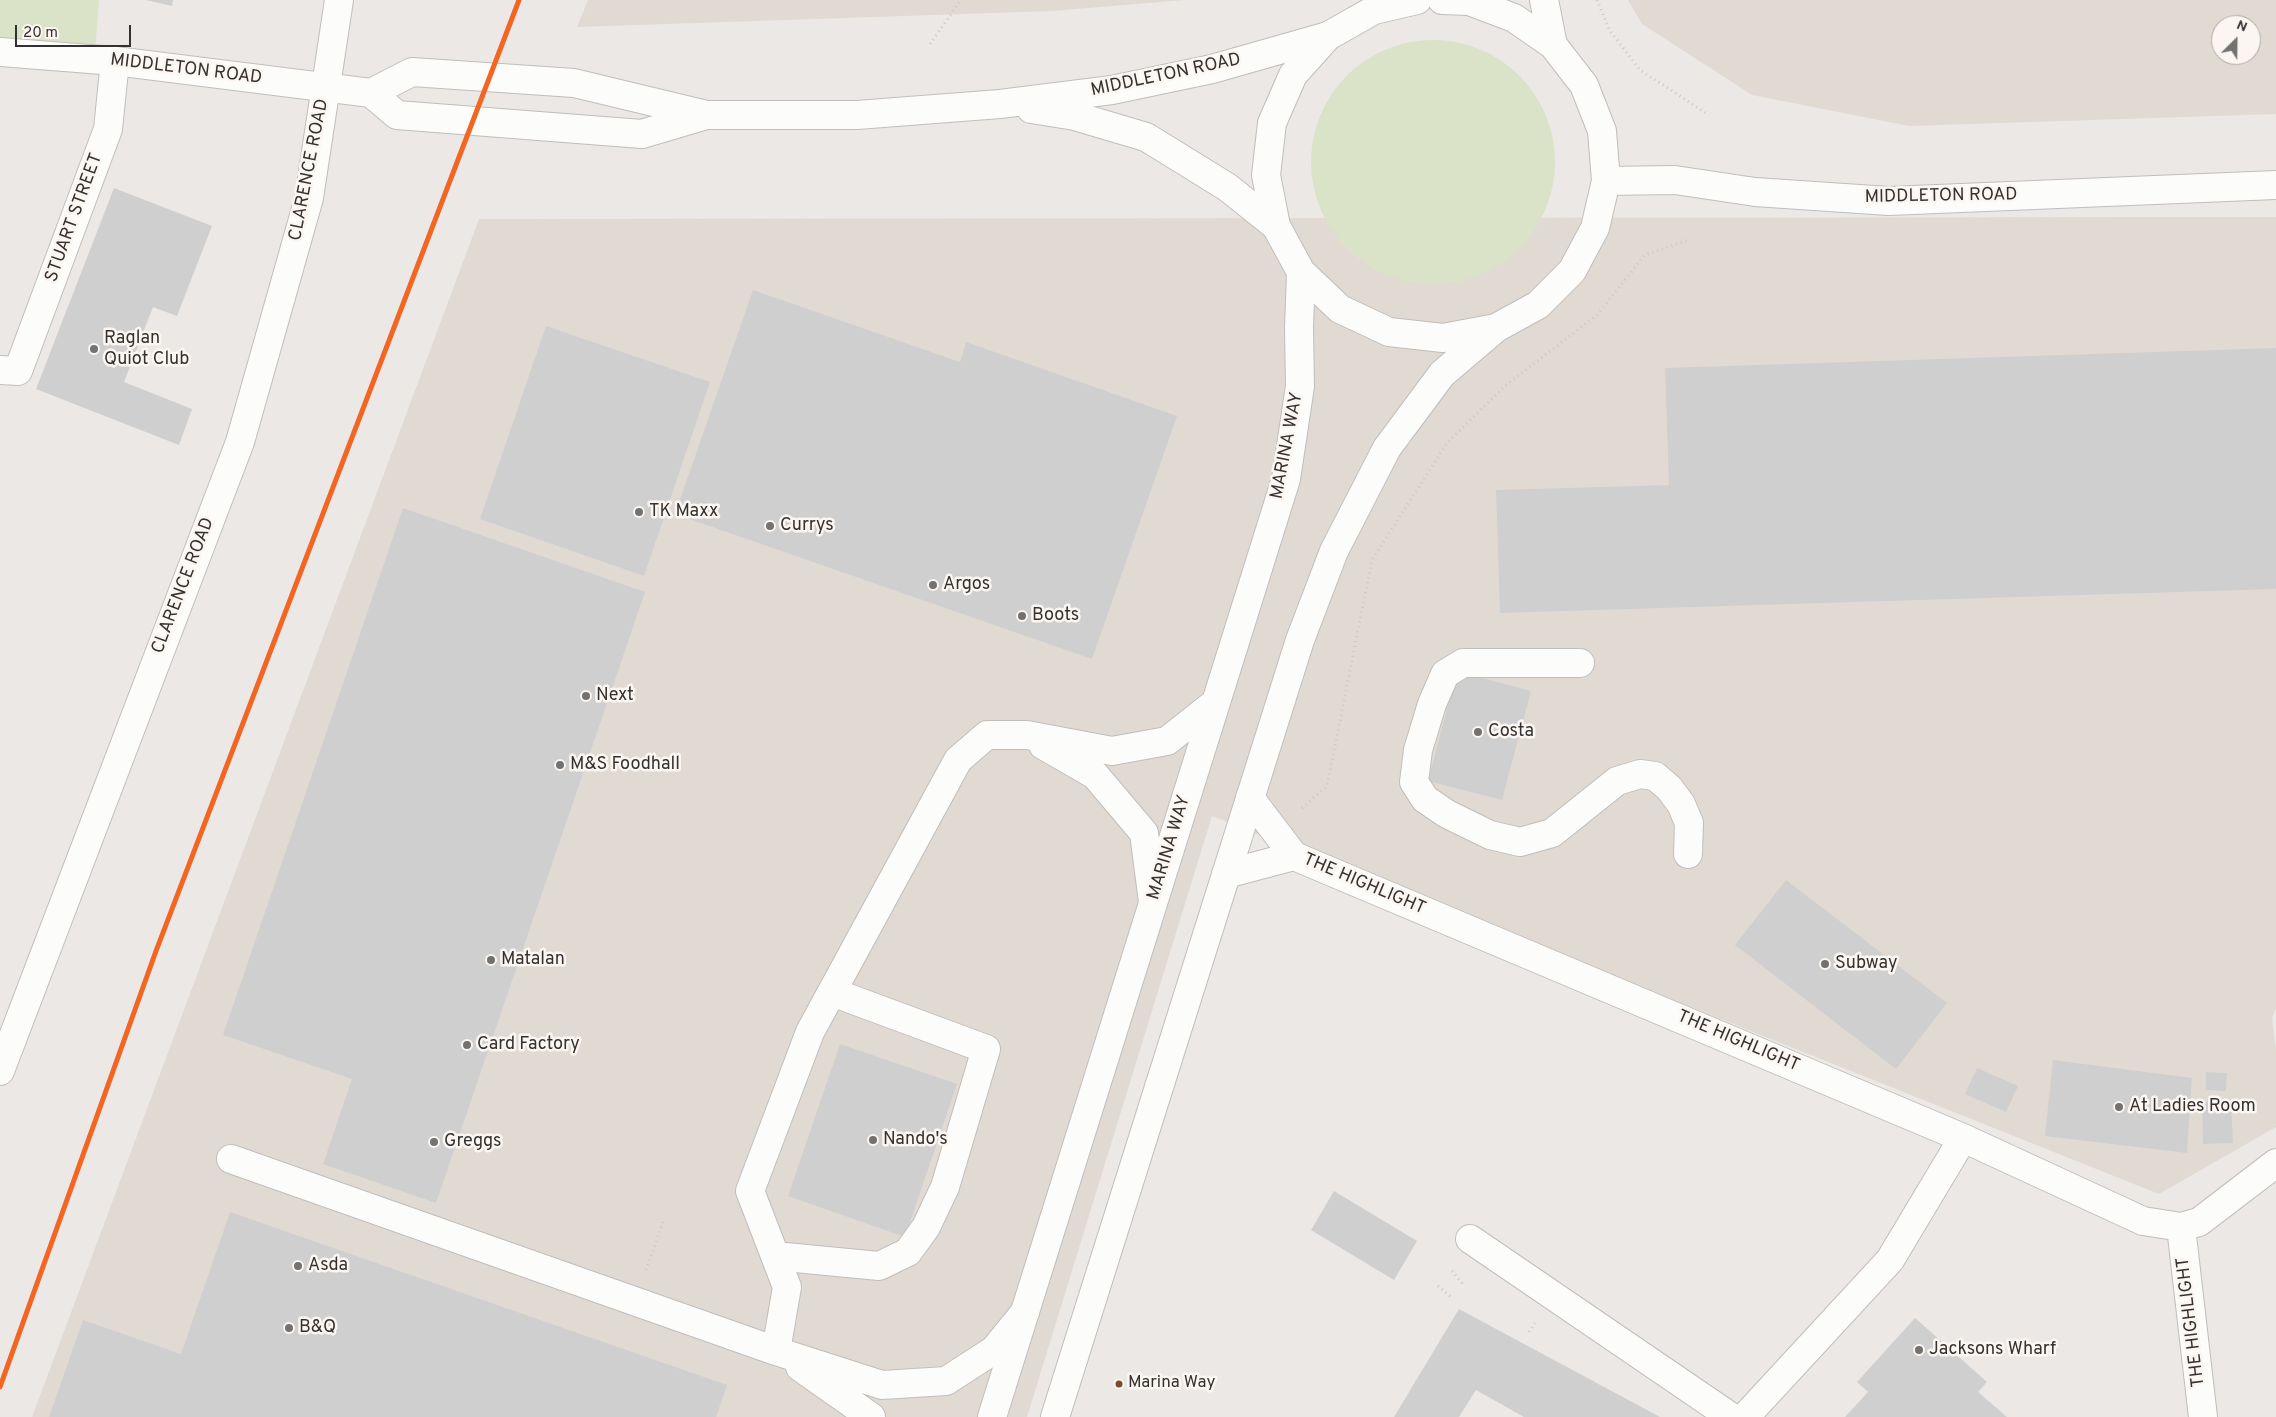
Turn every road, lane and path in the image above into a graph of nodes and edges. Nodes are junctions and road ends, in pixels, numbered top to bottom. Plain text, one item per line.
1 (339, 0) edge
2 (961, 0) edge
3 (1417, 0) edge
4 (1442, 0) edge
5 (1544, 0) edge
6 (1597, 0) edge
7 (1378, 5) edge
8 (1328, 36) junction
9 (930, 44) dead end
10 (1553, 46) junction
11 (0, 52) edge
12 (114, 60) junction
13 (326, 88) junction
14 (370, 93) junction
15 (1000, 104) junction
16 (1709, 114) dead end
17 (707, 115) junction
18 (1606, 181) junction
19 (2276, 185) edge
20 (1276, 226) junction
21 (1688, 240) dead end
22 (1301, 272) junction
23 (1496, 328) junction
24 (9, 371) edge
25 (1580, 663) dead end
26 (1215, 702) junction
27 (1027, 735) junction
28 (1250, 798) junction
29 (1302, 808) dead end
30 (1688, 854) dead end
31 (1294, 856) junction
32 (1226, 874) junction
33 (1153, 902) junction
34 (832, 992) junction
35 (0, 1071) edge
36 (1963, 1138) junction
37 (231, 1160) dead end
38 (2276, 1163) edge
39 (664, 1220) dead end
40 (2181, 1226) junction
41 (1470, 1239) dead end
42 (775, 1256) junction
43 (1450, 1268) dead end
44 (1463, 1284) dead end
45 (1438, 1286) dead end
46 (1451, 1298) dead end
47 (636, 1302) junction
48 (1025, 1312) junction
49 (776, 1350) junction
50 (871, 1417) edge
51 (992, 1417) edge
52 (1055, 1417) edge
53 (1732, 1417) edge
54 (1745, 1417) edge
55 (2203, 1417) edge

1 - 13 main road, CLARENCE ROAD
2 - 9 path
3 - 7 main road
4 - 10 main road
5 - 10 main road
6 - 16 path
7 - 8 main road
8 - 15 main road, MIDDLETON ROAD
8 - 20 main road
10 - 18 main road
11 - 12 main road, MIDDLETON ROAD
12 - 13 main road, MIDDLETON ROAD
12 - 24 main road, STUART STREET
13 - 14 main road, MIDDLETON ROAD
13 - 35 main road, CLARENCE ROAD
14 - 17 main road, MIDDLETON ROAD
14 - 17 main road, MIDDLETON ROAD
15 - 17 main road, MIDDLETON ROAD
15 - 20 main road, MIDDLETON ROAD
18 - 19 main road, MIDDLETON ROAD
18 - 23 main road
20 - 22 main road
21 - 29 path
22 - 23 main road
22 - 26 main road, MARINA WAY
23 - 28 main road
25 - 30 main road
26 - 27 main road
26 - 33 main road, MARINA WAY
27 - 33 main road
27 - 34 main road
28 - 31 main road, THE HIGHLIGHT
28 - 32 main road
31 - 32 main road, THE HIGHLIGHT
31 - 36 main road, THE HIGHLIGHT
32 - 52 main road
33 - 48 main road, MARINA WAY
34 - 42 main road
34 - 42 main road
36 - 40 main road, THE HIGHLIGHT
36 - 54 main road
37 - 47 main road
38 - 40 main road, THE HIGHLIGHT
39 - 47 path
40 - 55 main road, THE HIGHLIGHT
41 - 53 main road
42 - 49 main road
43 - 44 path
45 - 46 path
47 - 49 main road
48 - 49 main road
48 - 51 main road, MARINA WAY
49 - 50 main road

